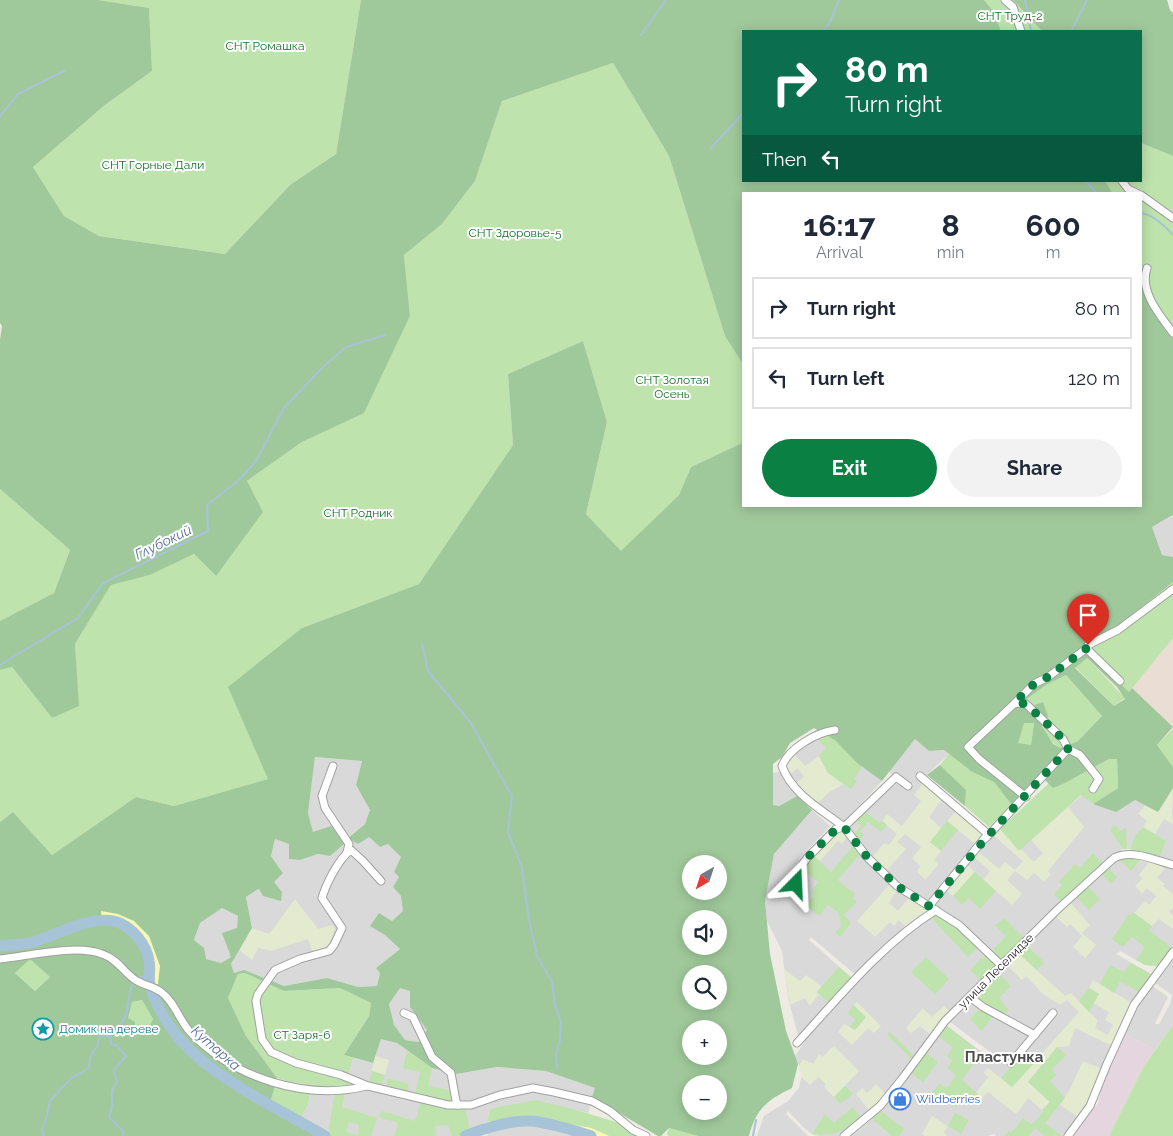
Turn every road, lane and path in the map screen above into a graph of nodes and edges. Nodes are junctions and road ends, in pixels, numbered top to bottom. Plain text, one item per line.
1 (1006, 0) edge
2 (1021, 30) edge
3 (1123, 182) edge
4 (1134, 192) edge
5 (1142, 196) edge
6 (1173, 218) edge
7 (1147, 268) dead end
8 (1173, 333) edge
9 (1173, 589) edge
10 (1087, 648) junction
11 (1120, 681) dead end
12 (1015, 702) junction
13 (835, 730) dead end
14 (1068, 749) junction
15 (332, 766) dead end
16 (920, 776) dead end
17 (908, 786) dead end
18 (1093, 790) dead end
19 (1026, 797) junction
20 (844, 827) junction
21 (986, 838) junction
22 (347, 852) junction
23 (1173, 865) edge
24 (381, 881) dead end
25 (796, 884) dead end
26 (929, 906) junction
27 (936, 910) junction
28 (1173, 952) edge
29 (0, 959) edge
30 (1002, 966) junction
31 (970, 997) junction
32 (404, 1013) dead end
33 (1053, 1013) dead end
34 (1035, 1035) junction
35 (797, 1043) dead end
36 (1011, 1063) dead end
37 (368, 1086) junction
38 (458, 1105) junction
39 (646, 1136) edge
40 (844, 1136) edge
41 (1068, 1136) edge

1 - 2 street
3 - 4 street
5 - 6 street
7 - 8 street
9 - 10 street
10 - 11 street
10 - 12 street
12 - 14 street
12 - 19 street
13 - 20 street
14 - 18 street
14 - 19 street
15 - 22 street
16 - 21 street
17 - 20 street
19 - 21 street
20 - 25 street
20 - 26 street
21 - 26 street
22 - 24 street
22 - 37 street
23 - 30 street, улица Леселидзе
26 - 27 street
27 - 30 street
27 - 35 street
28 - 41 street
29 - 37 street
30 - 31 street, улица Леселидзе
31 - 34 street
31 - 40 street, улица Леселидзе
32 - 38 street
33 - 34 street
34 - 36 street
37 - 38 street
38 - 39 street

